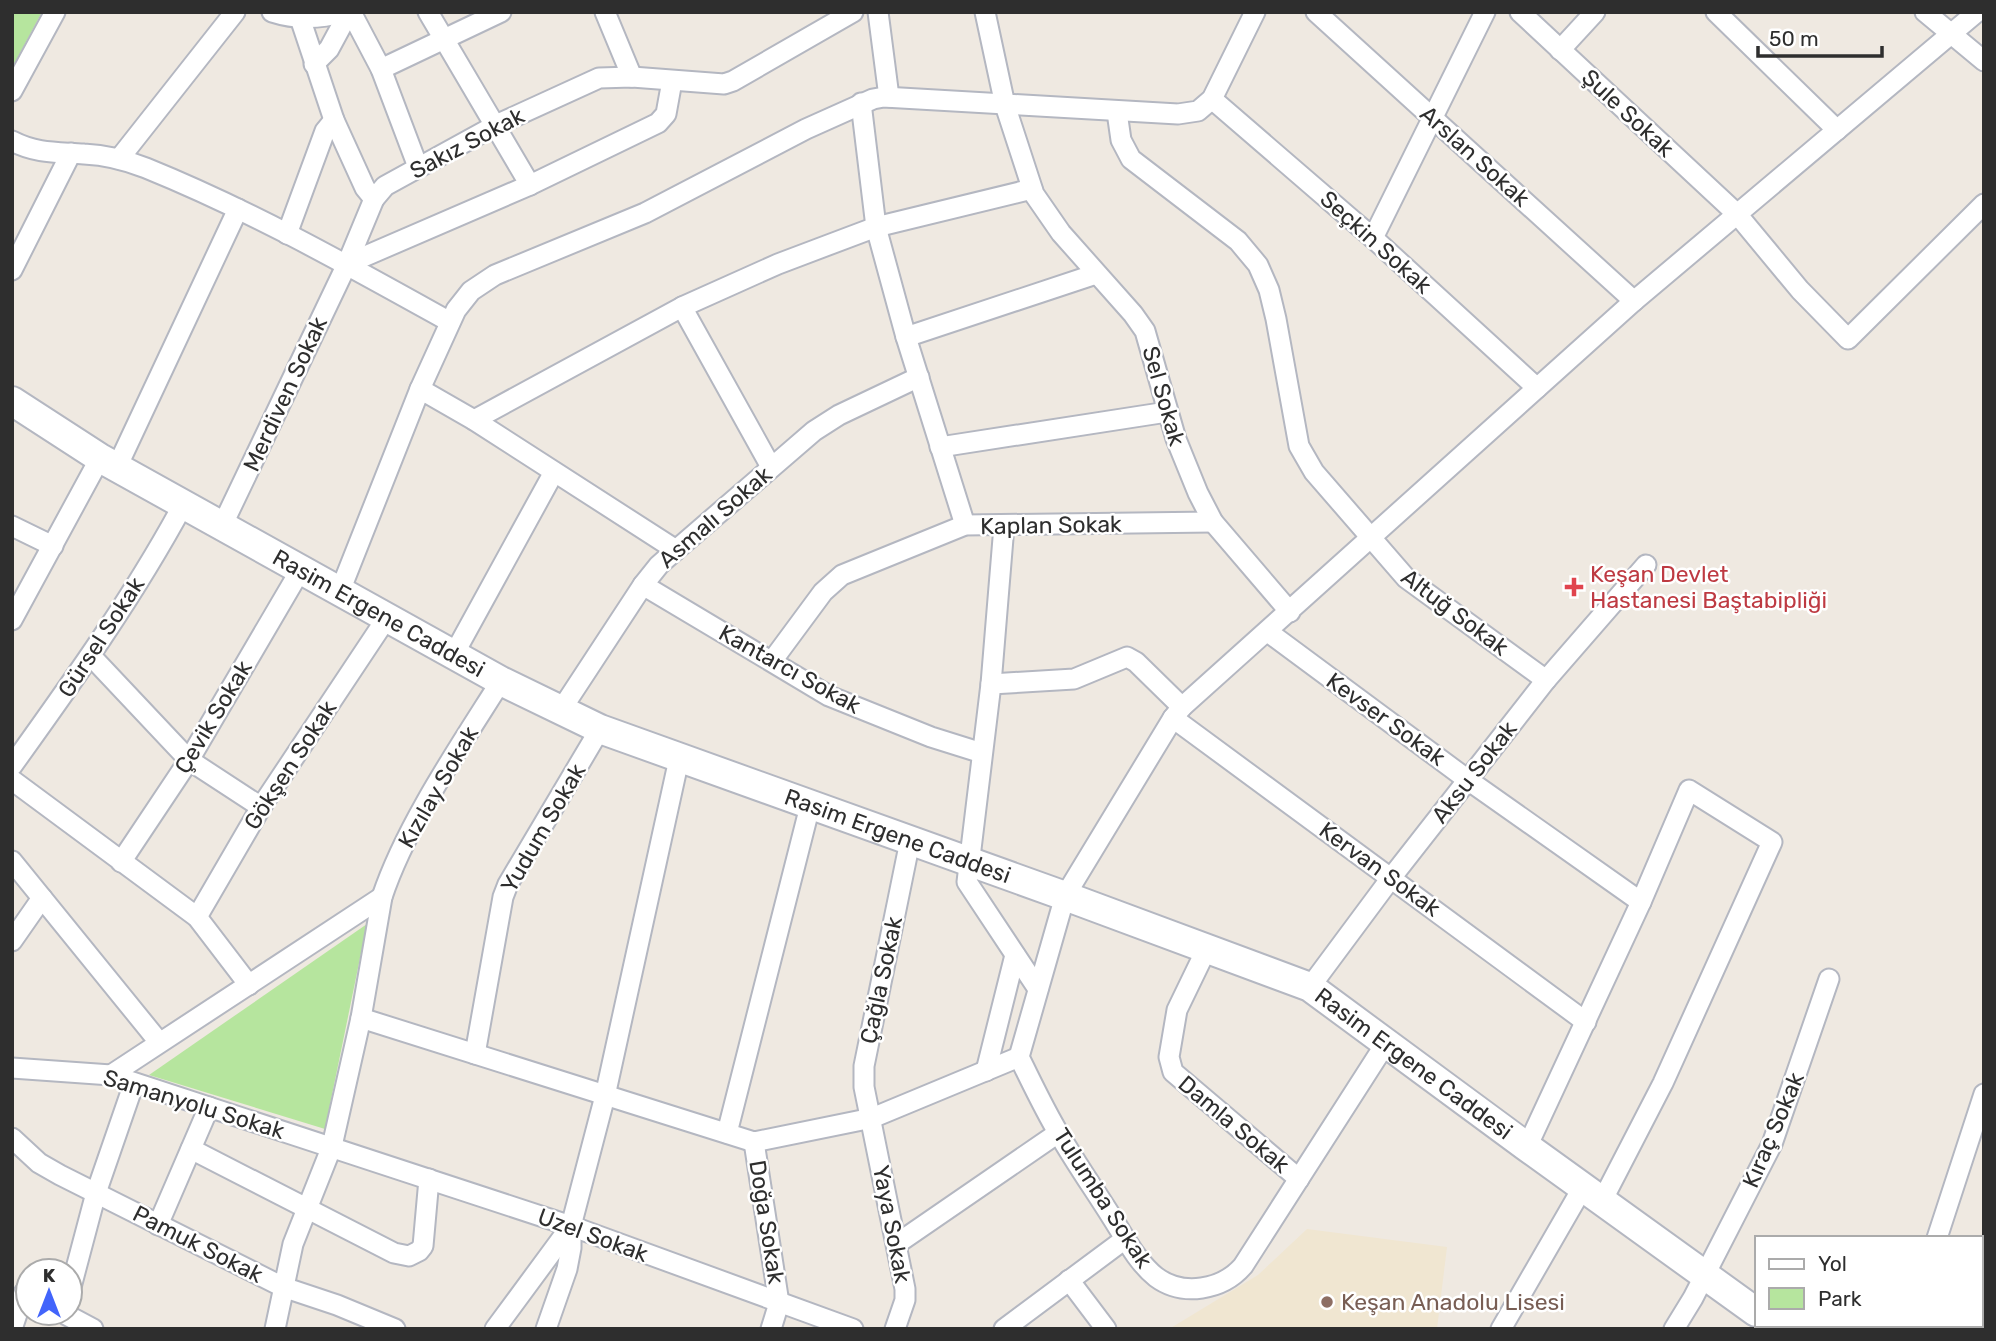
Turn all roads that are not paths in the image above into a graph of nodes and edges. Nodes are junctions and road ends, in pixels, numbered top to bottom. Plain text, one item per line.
1 (55, 12) edge
2 (235, 12) edge
3 (272, 12) edge
4 (344, 12) edge
5 (350, 12) edge
6 (428, 12) edge
7 (501, 12) edge
8 (605, 12) edge
9 (853, 12) edge
10 (878, 12) edge
11 (985, 12) edge
12 (1255, 12) edge
13 (1316, 12) edge
14 (1485, 12) edge
15 (1520, 12) edge
16 (1595, 12) edge
17 (1716, 12) edge
18 (1925, 12) edge
19 (1977, 12) edge
20 (300, 18) junction
21 (1952, 34) junction
22 (444, 38) junction
23 (1560, 50) junction
24 (1984, 61) edge
25 (314, 64) junction
26 (381, 69) junction
27 (632, 77) junction
28 (673, 80) junction
29 (12, 91) edge
30 (889, 97) junction
31 (1212, 99) junction
32 (861, 103) junction
33 (1005, 105) junction
34 (1116, 112) junction
35 (1432, 117) junction
36 (334, 120) junction
37 (496, 125) junction
38 (1838, 130) junction
39 (12, 141) edge
40 (71, 153) junction
41 (119, 159) junction
42 (418, 167) junction
43 (530, 185) junction
44 (1032, 188) junction
45 (374, 199) junction
46 (1984, 204) edge
47 (238, 209) junction
48 (1737, 214) junction
49 (876, 227) junction
50 (288, 234) junction
51 (1373, 238) junction
52 (346, 264) junction
53 (12, 270) edge
54 (1096, 274) junction
55 (1634, 301) junction
56 (682, 307) junction
57 (450, 322) junction
58 (906, 337) junction
59 (919, 377) junction
60 (1536, 388) junction
61 (420, 389) junction
62 (12, 401) edge
63 (1167, 412) junction
64 (474, 420) junction
65 (940, 447) junction
66 (109, 462) junction
67 (771, 467) junction
68 (554, 472) junction
69 (184, 503) junction
70 (1213, 522) junction
71 (223, 524) junction
72 (965, 525) junction
73 (12, 526) edge
74 (1004, 526) junction
75 (1370, 539) junction
76 (53, 546) junction
77 (676, 550) junction
78 (1646, 565) dead end
79 (301, 569) junction
80 (643, 585) junction
81 (340, 590) junction
82 (1290, 612) junction
83 (388, 616) junction
84 (12, 620) edge
85 (1268, 632) junction
86 (454, 654) junction
87 (91, 656) junction
88 (772, 661) junction
89 (1546, 680) junction
90 (501, 681) junction
91 (991, 684) junction
92 (561, 710) junction
93 (1177, 713) junction
94 (600, 729) junction
95 (982, 753) junction
96 (679, 759) junction
97 (189, 760) junction
98 (12, 766) edge
99 (12, 780) edge
100 (1468, 780) junction
101 (810, 806) junction
102 (261, 807) junction
103 (910, 841) junction
104 (12, 861) edge
105 (121, 862) junction
106 (968, 862) junction
107 (1391, 878) junction
108 (1065, 896) junction
109 (382, 897) junction
110 (42, 898) junction
111 (1641, 902) junction
112 (197, 917) junction
113 (12, 940) edge
114 (1207, 948) junction
115 (1016, 955) junction
116 (1829, 979) dead end
117 (249, 985) junction
118 (1310, 987) junction
119 (1038, 989) junction
120 (361, 1017) junction
121 (1586, 1022) junction
122 (159, 1042) junction
123 (1387, 1042) junction
124 (475, 1054) junction
125 (1019, 1057) junction
126 (12, 1068) edge
127 (986, 1071) junction
128 (111, 1075) junction
129 (134, 1083) junction
130 (1984, 1094) edge
131 (605, 1096) junction
132 (209, 1107) junction
133 (872, 1118) junction
134 (727, 1133) junction
135 (1058, 1133) junction
136 (12, 1138) edge
137 (754, 1142) junction
138 (332, 1146) junction
139 (1527, 1147) junction
140 (191, 1149) junction
141 (429, 1180) junction
142 (1299, 1180) junction
143 (96, 1193) junction
144 (1592, 1194) junction
145 (307, 1207) junction
146 (159, 1224) junction
147 (571, 1226) junction
148 (1938, 1236) edge
149 (1125, 1238) junction
150 (898, 1243) junction
151 (79, 1257) edge
152 (1705, 1275) junction
153 (1069, 1280) junction
154 (283, 1287) junction
155 (779, 1303) junction
156 (1755, 1311) edge
157 (275, 1329) edge
158 (395, 1329) edge
159 (495, 1329) edge
160 (546, 1329) edge
161 (771, 1329) edge
162 (853, 1329) edge
163 (895, 1329) edge
164 (1003, 1329) edge
165 (1106, 1329) edge
166 (1501, 1329) edge
167 (1674, 1329) edge

1 - 29 street
2 - 41 street
3 - 20 street
4 - 20 street
5 - 25 street
5 - 26 street
6 - 22 street
7 - 22 street
8 - 27 street
9 - 28 street, Sakız Sokak
10 - 30 street
11 - 33 street, Sel Sokak
12 - 31 street
13 - 35 street, Arslan Sokak
14 - 35 street
15 - 23 street, Şule Sokak
16 - 23 street
17 - 38 street
18 - 21 street
19 - 21 street
20 - 25 street
21 - 24 street
21 - 38 street
22 - 26 street
22 - 37 street
23 - 48 street, Şule Sokak
25 - 36 street
26 - 42 street
27 - 28 street, Sakız Sokak
27 - 37 street, Sakız Sokak
28 - 43 street
30 - 32 street
30 - 33 street
31 - 34 street
31 - 51 street, Seçkin Sokak
32 - 49 street
32 - 57 street
33 - 34 street
33 - 44 street, Sel Sokak
34 - 75 street, Altuğ Sokak
35 - 51 street
35 - 55 street, Arslan Sokak
36 - 45 street
36 - 50 street
37 - 42 street, Sakız Sokak
37 - 43 street
38 - 48 street
39 - 40 street
40 - 41 street
40 - 53 street
41 - 47 street
42 - 45 street, Sakız Sokak
43 - 52 street
44 - 49 street
44 - 54 street, Sel Sokak
45 - 52 street, Sakız Sokak
46 - 48 street, Şule Sokak
47 - 50 street
47 - 66 street
48 - 55 street
49 - 56 street
49 - 58 street
50 - 52 street
51 - 60 street, Seçkin Sokak
52 - 57 street
52 - 71 street, Merdiven Sokak
54 - 58 street
54 - 63 street, Sel Sokak
55 - 60 street
56 - 64 street
56 - 67 street
57 - 61 street
58 - 59 street
59 - 65 street
59 - 67 street, Asmalı Sokak
60 - 75 street
61 - 64 street
61 - 81 street
62 - 66 main road, Rasim Ergene Caddesi
63 - 65 street
63 - 70 street, Sel Sokak
64 - 68 street
65 - 72 street
66 - 69 main road, Rasim Ergene Caddesi
66 - 76 street
67 - 77 street, Asmalı Sokak
68 - 77 street
68 - 86 street
69 - 71 main road, Rasim Ergene Caddesi
69 - 87 street, Gürsel Sokak
70 - 74 street, Kaplan Sokak
70 - 82 street, Sel Sokak
71 - 79 main road, Rasim Ergene Caddesi
72 - 74 street, Kaplan Sokak
72 - 88 street, Kaplan Sokak
73 - 76 street
74 - 91 street
75 - 82 street
75 - 89 street, Altuğ Sokak
76 - 84 street
77 - 80 street, Asmalı Sokak
78 - 89 street, Aksu Sokak
79 - 81 main road, Rasim Ergene Caddesi
79 - 97 street, Çevik Sokak
80 - 88 street, Kantarcı Sokak
80 - 92 street, Asmalı Sokak
81 - 83 main road, Rasim Ergene Caddesi
82 - 85 street
83 - 86 main road, Rasim Ergene Caddesi
83 - 102 street, Gökşen Sokak
85 - 93 street
85 - 100 street, Kevser Sokak
86 - 90 main road, Rasim Ergene Caddesi
87 - 97 street
87 - 98 street, Gürsel Sokak
88 - 95 street, Kantarcı Sokak
89 - 100 street, Aksu Sokak
90 - 92 main road, Rasim Ergene Caddesi
90 - 109 street, Kızılay Sokak
91 - 93 street, Kervan Sokak
91 - 95 street
92 - 94 main road, Rasim Ergene Caddesi
93 - 107 street, Kervan Sokak
93 - 108 street
94 - 96 main road, Rasim Ergene Caddesi
94 - 124 street, Yudum Sokak
95 - 106 street
96 - 101 main road, Rasim Ergene Caddesi
96 - 131 street
97 - 102 street
97 - 105 street, Çevik Sokak
99 - 105 street
100 - 107 street, Aksu Sokak
100 - 111 street, Kevser Sokak
101 - 103 main road, Rasim Ergene Caddesi
101 - 134 street
102 - 112 street, Gökşen Sokak
103 - 106 main road, Rasim Ergene Caddesi
103 - 133 street, Çağla Sokak
104 - 110 street
105 - 112 street
106 - 108 main road, Rasim Ergene Caddesi
106 - 115 street
107 - 118 street, Aksu Sokak
107 - 121 street, Kervan Sokak
108 - 114 main road, Rasim Ergene Caddesi
108 - 119 street
109 - 117 street
109 - 120 street, Kızılay Sokak
110 - 113 street
110 - 122 street
111 - 121 street
111 - 144 street
112 - 117 street
114 - 118 main road, Rasim Ergene Caddesi
114 - 142 street, Damla Sokak
115 - 119 street
115 - 127 street
116 - 152 street, Kıraç Sokak
117 - 122 street
118 - 123 main road, Rasim Ergene Caddesi
119 - 125 street
120 - 124 street
120 - 138 street, Kızılay Sokak
121 - 139 street
122 - 128 street
123 - 139 main road, Rasim Ergene Caddesi
123 - 142 street, Tulumba Sokak
124 - 131 street
125 - 127 street
125 - 135 street, Tulumba Sokak
126 - 128 street, Samanyolu Sokak
127 - 133 street
128 - 129 street, Samanyolu Sokak
129 - 132 street, Samanyolu Sokak
129 - 143 street
130 - 148 street
131 - 134 street
131 - 147 street
132 - 138 street, Samanyolu Sokak
132 - 140 street
133 - 137 street
133 - 150 street, Yaya Sokak
134 - 137 street
135 - 149 street, Tulumba Sokak
135 - 150 street
136 - 143 street, Pamuk Sokak
137 - 155 street, Doğa Sokak
138 - 141 street, Uzel Sokak
138 - 145 street, Kızılay Sokak
139 - 144 main road, Rasim Ergene Caddesi
140 - 145 street
140 - 146 street
141 - 145 street
141 - 147 street, Uzel Sokak
142 - 149 street, Tulumba Sokak
143 - 146 street, Pamuk Sokak
143 - 151 street
144 - 152 main road, Rasim Ergene Caddesi
144 - 166 street
145 - 154 street, Kızılay Sokak
146 - 154 street, Pamuk Sokak
147 - 155 street, Uzel Sokak
147 - 159 street
147 - 160 street
149 - 153 street
150 - 163 street, Yaya Sokak
152 - 156 main road, Rasim Ergene Caddesi
152 - 167 street, Kıraç Sokak
153 - 164 street
153 - 165 street
154 - 157 street, Kızılay Sokak
154 - 158 street, Pamuk Sokak
155 - 161 street
155 - 162 street, Uzel Sokak

